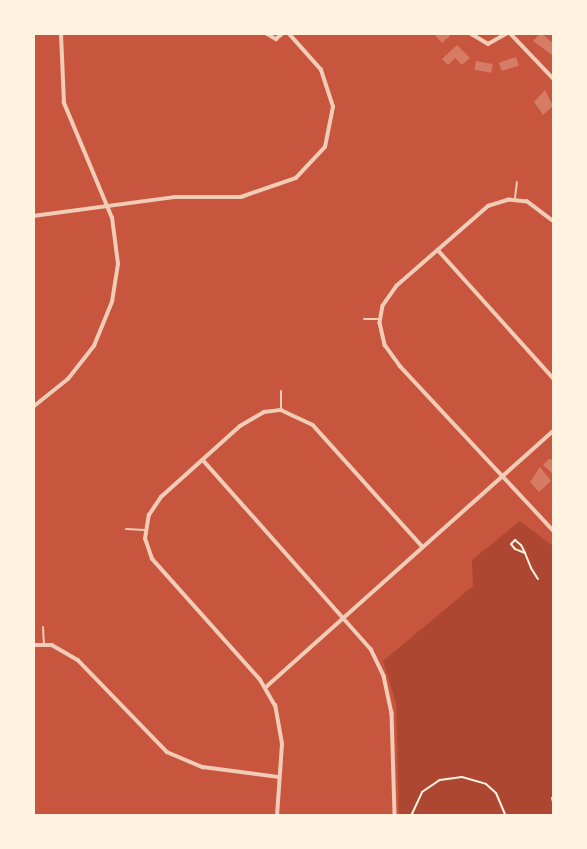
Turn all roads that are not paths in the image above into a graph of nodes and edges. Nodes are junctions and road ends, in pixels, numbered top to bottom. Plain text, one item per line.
1 (61, 33) edge
2 (266, 33) edge
3 (286, 33) edge
4 (470, 33) edge
5 (509, 33) edge
6 (554, 79) edge
7 (517, 182) dead end
8 (515, 200) junction
9 (107, 205) junction
10 (33, 216) edge
11 (554, 222) edge
12 (438, 250) junction
13 (364, 319) dead end
14 (380, 319) junction
15 (554, 379) edge
16 (281, 391) dead end
17 (33, 407) edge
18 (281, 410) junction
19 (554, 430) edge
20 (203, 460) junction
21 (500, 478) junction
22 (126, 529) dead end
23 (145, 530) junction
24 (554, 531) edge
25 (422, 547) junction
26 (344, 618) junction
27 (43, 627) dead end
28 (44, 644) junction
29 (33, 645) edge
30 (266, 687) junction
31 (279, 777) junction
32 (277, 816) edge
33 (395, 816) edge

1 - 9 street
2 - 3 street
3 - 9 street
4 - 5 street
5 - 6 street
7 - 8 lane
8 - 11 street
8 - 12 street
9 - 10 street
9 - 17 street
12 - 14 street
12 - 15 street
13 - 14 lane
14 - 21 street
16 - 18 lane
18 - 20 street
18 - 25 street
19 - 21 street
20 - 23 street
20 - 26 street
21 - 24 street
21 - 25 street
22 - 23 lane
23 - 30 street
25 - 26 street
26 - 30 street
26 - 33 street
27 - 28 lane
28 - 29 street
28 - 31 street
30 - 31 street
31 - 32 street

